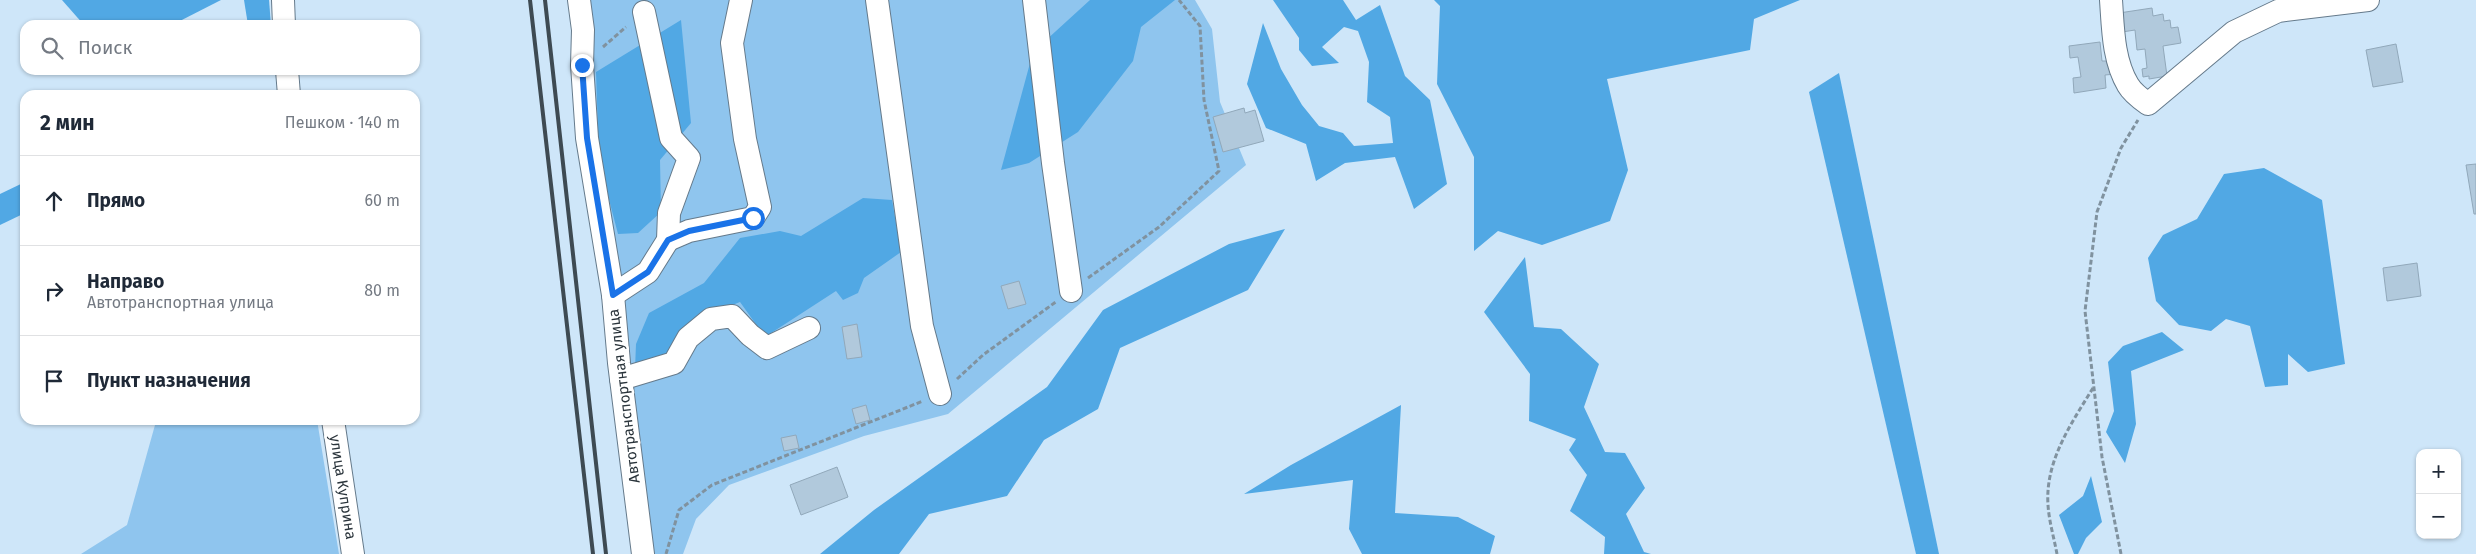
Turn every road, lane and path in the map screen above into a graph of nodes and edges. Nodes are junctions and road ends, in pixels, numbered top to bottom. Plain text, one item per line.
1 (282, 0) edge
2 (579, 0) edge
3 (741, 0) edge
4 (877, 0) edge
5 (1034, 0) edge
6 (1179, 0) edge
7 (2111, 0) edge
8 (2368, 0) edge
9 (644, 12) joint
10 (284, 20) edge
11 (582, 65) junction
12 (287, 75) edge
13 (289, 90) edge
14 (2148, 104) junction
15 (668, 240) junction
16 (1071, 291) junction
17 (613, 295) junction
18 (809, 328) dead end
19 (621, 379) junction
20 (2094, 388) junction
21 (940, 394) junction
22 (334, 425) edge
23 (353, 554) edge
24 (643, 554) edge
25 (666, 554) edge
26 (2057, 554) edge
27 (2121, 554) edge

1 - 10 street
2 - 11 street, Автотранспортная улица
3 - 15 street
4 - 21 street
5 - 16 street
6 - 16 path
7 - 14 street
8 - 14 street
9 - 11 path
9 - 15 street
11 - 17 street, Автотранспортная улица
12 - 13 street
14 - 20 path
15 - 17 street
16 - 21 path
17 - 19 street, Автотранспортная улица
18 - 19 street
19 - 24 street, Автотранспортная улица
20 - 26 path
20 - 27 path
21 - 25 path
22 - 23 street, улица Куприна

